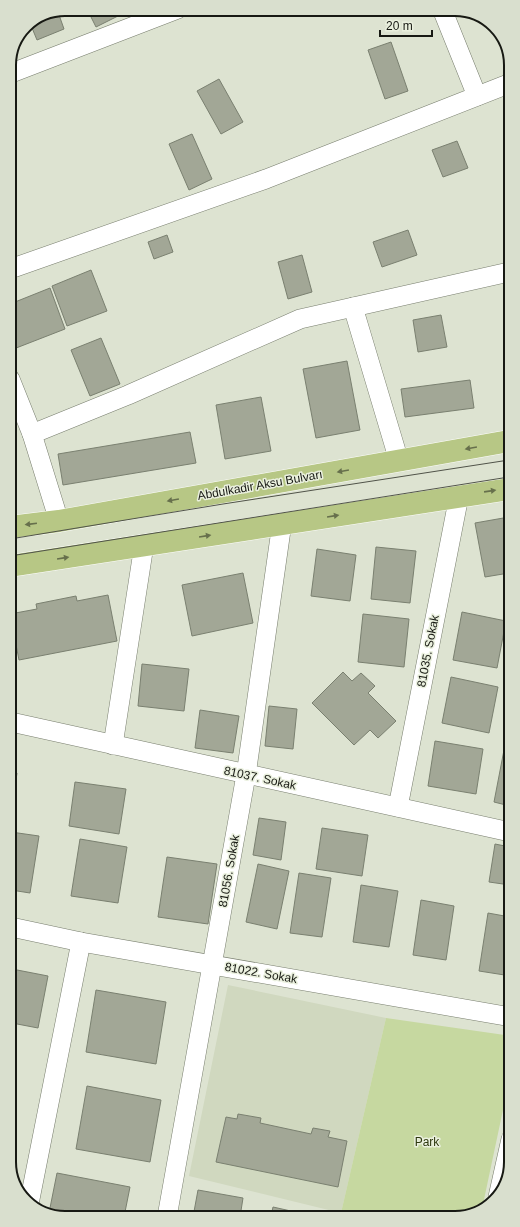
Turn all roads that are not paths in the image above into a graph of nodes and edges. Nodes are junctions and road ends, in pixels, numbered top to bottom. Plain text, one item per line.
1 (160, 16) edge
2 (445, 16) edge
3 (16, 71) edge
4 (504, 86) edge
5 (477, 96) junction
6 (16, 267) edge
7 (504, 273) edge
8 (354, 307) junction
9 (16, 394) edge
10 (32, 434) junction
11 (504, 442) edge
12 (399, 461) junction
13 (504, 489) edge
14 (459, 496) junction
15 (59, 520) junction
16 (282, 524) junction
17 (16, 526) edge
18 (144, 545) junction
19 (16, 565) edge
20 (16, 723) edge
21 (113, 745) junction
22 (246, 775) junction
23 (398, 807) junction
24 (504, 831) edge
25 (16, 929) edge
26 (80, 942) junction
27 (212, 964) junction
28 (504, 1016) edge
29 (30, 1197) edge
30 (168, 1211) edge

1 - 3 street
2 - 5 street
4 - 5 street
5 - 6 street
7 - 8 street
8 - 10 street
8 - 12 street
9 - 10 street
10 - 15 street
11 -> 12 main road, Abdulkadir Aksu Bulvarı
12 -> 15 main road, Abdulkadir Aksu Bulvarı
14 -> 13 main road
16 -> 14 main road
14 - 23 street, 81035. Sokak
15 -> 17 main road, Abdulkadir Aksu Bulvarı
18 -> 16 main road
16 - 22 street, 81056. Sokak
19 -> 18 main road
18 - 21 street
20 - 21 street, 81037. Sokak
21 - 22 street, 81037. Sokak
22 - 23 street, 81037. Sokak
22 - 27 street, 81056. Sokak
23 - 24 street, 81037. Sokak
25 - 26 street, 81022. Sokak
26 - 27 street, 81022. Sokak
26 - 29 street
27 - 28 street, 81022. Sokak
27 - 30 street, 81056. Sokak

